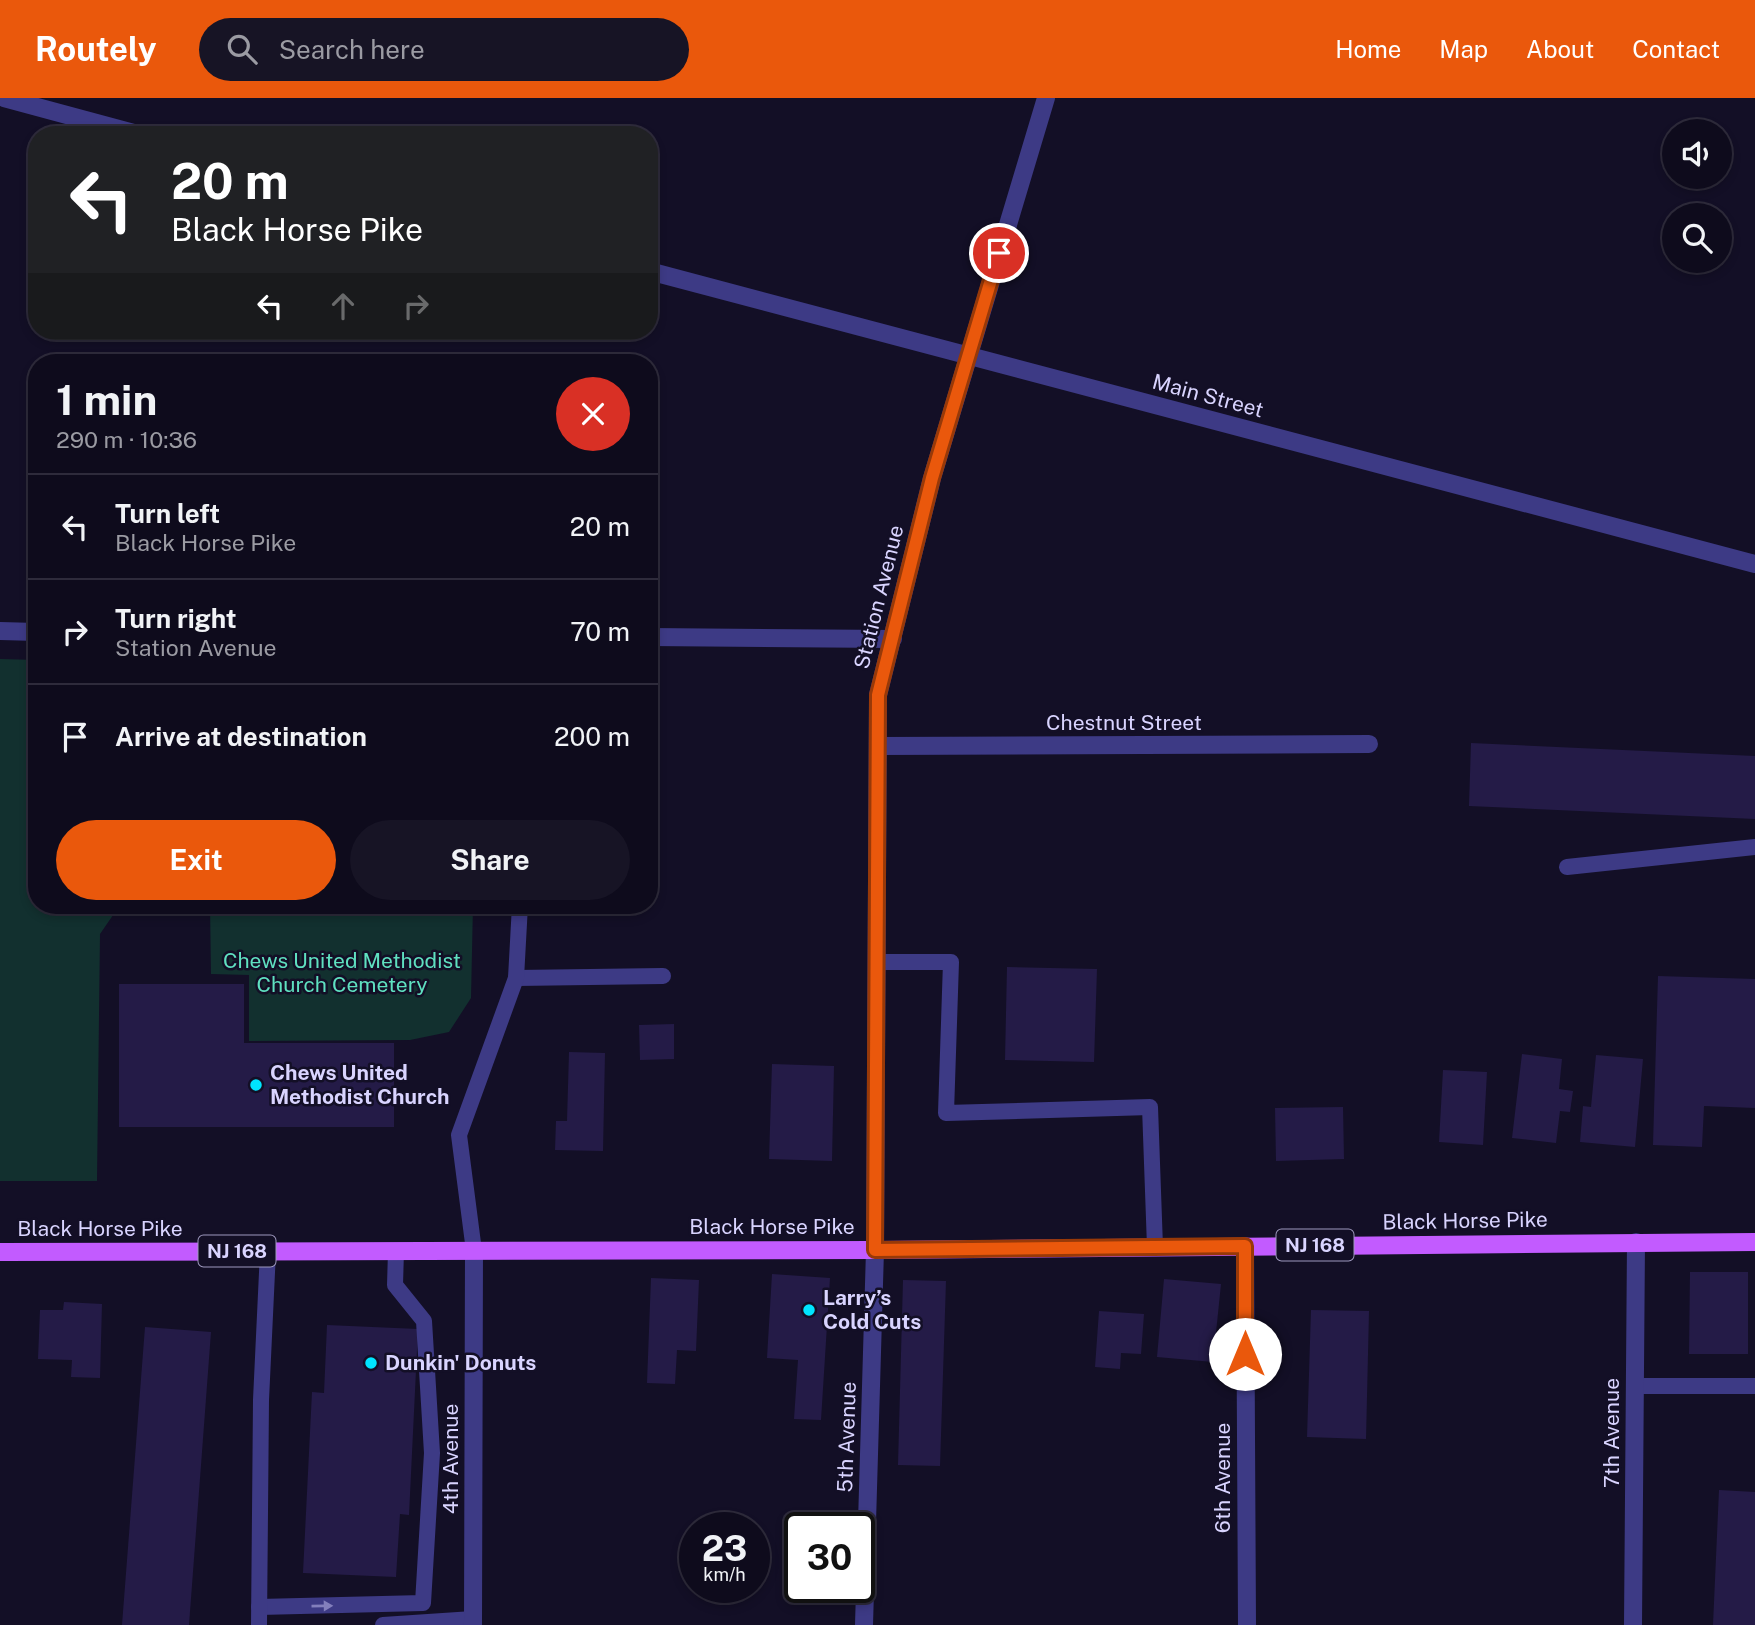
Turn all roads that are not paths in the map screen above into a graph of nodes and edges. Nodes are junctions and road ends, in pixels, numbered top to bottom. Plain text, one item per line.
1 (4, 98) edge
2 (1046, 98) edge
3 (108, 126) edge
4 (658, 273) edge
5 (968, 356) junction
6 (1755, 564) edge
7 (0, 631) edge
8 (28, 632) edge
9 (658, 637) edge
10 (893, 639) junction
11 (1369, 744) dead end
12 (879, 746) junction
13 (1755, 847) edge
14 (1566, 867) dead end
15 (520, 914) edge
16 (877, 962) junction
17 (663, 976) dead end
18 (516, 978) junction
19 (1636, 1242) junction
20 (1755, 1242) edge
21 (1245, 1246) junction
22 (1155, 1247) junction
23 (875, 1250) junction
24 (268, 1251) junction
25 (396, 1251) junction
26 (474, 1251) junction
27 (0, 1252) edge
28 (1635, 1386) junction
29 (1755, 1386) edge
30 (385, 1606) junction
31 (259, 1607) junction
32 (473, 1622) edge
33 (383, 1624) edge
34 (259, 1625) edge
35 (864, 1625) edge
36 (1247, 1625) edge
37 (1633, 1625) edge

1 - 3 street
2 - 5 street, Station Avenue
4 - 5 street, Main Street
5 - 6 street, Main Street
5 - 10 street, Station Avenue
7 - 8 street
9 - 10 street
10 - 12 street, Station Avenue
11 - 12 street, Chestnut Street
12 - 16 street, Station Avenue
13 - 14 lane
15 - 18 lane
16 - 22 lane
16 - 23 street, Station Avenue
17 - 18 lane
18 - 26 lane
19 - 20 main road, Black Horse Pike / NJ 168
19 - 21 main road, Black Horse Pike / NJ 168
19 - 28 street, 7th Avenue
21 - 22 main road, Black Horse Pike / NJ 168
21 - 36 street, 6th Avenue
22 - 23 main road, Black Horse Pike / NJ 168
23 - 26 main road, Black Horse Pike / NJ 168
23 - 35 street, 5th Avenue
24 - 25 main road, Black Horse Pike / NJ 168
24 - 27 main road, Black Horse Pike / NJ 168
24 - 31 lane
25 - 26 main road, Black Horse Pike / NJ 168
25 - 30 lane
26 - 32 street, 4th Avenue
28 - 29 lane
28 - 37 street, 7th Avenue
31 -> 30 lane
30 - 33 lane
31 - 34 lane
32 - 33 lane

